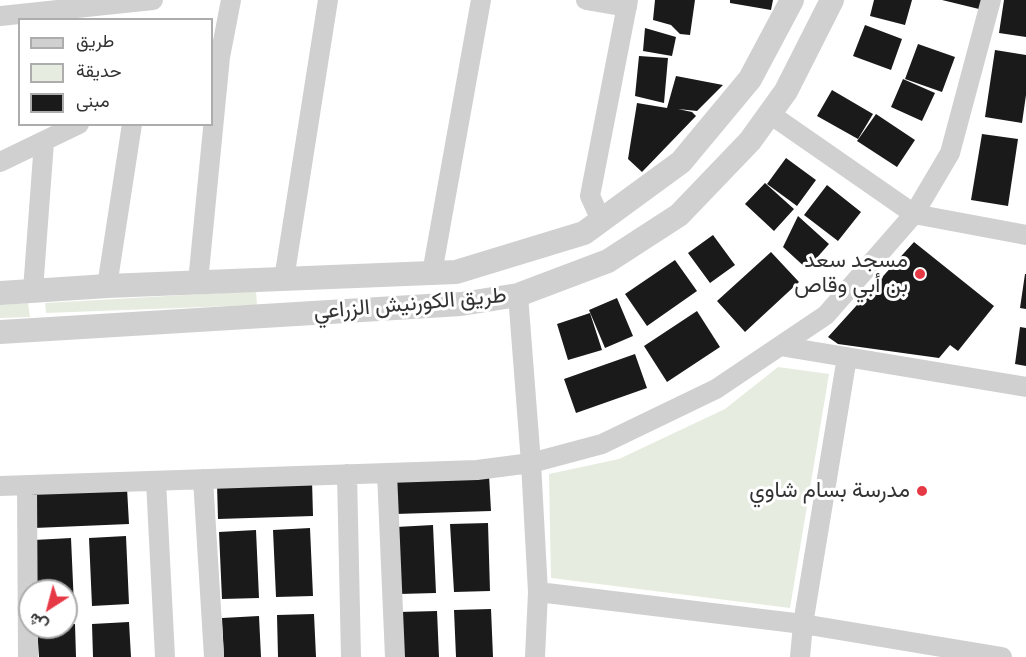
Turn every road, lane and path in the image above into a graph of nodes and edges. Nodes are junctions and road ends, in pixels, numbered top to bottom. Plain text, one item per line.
1 (153, 0) edge
2 (231, 0) edge
3 (328, 0) edge
4 (481, 0) edge
5 (586, 0) edge
6 (792, 0) edge
7 (832, 0) edge
8 (991, 0) edge
9 (628, 3) edge
10 (76, 4) edge
11 (0, 16) edge
12 (216, 59) edge
13 (213, 96) edge
14 (770, 114) junction
15 (75, 126) edge
16 (132, 126) edge
17 (211, 126) edge
18 (44, 142) junction
19 (0, 162) edge
20 (914, 214) junction
21 (601, 220) junction
22 (1026, 234) edge
23 (432, 273) junction
24 (284, 279) junction
25 (198, 282) junction
26 (107, 286) junction
27 (33, 290) junction
28 (0, 293) edge
29 (518, 295) junction
30 (0, 332) edge
31 (780, 346) junction
32 (847, 357) junction
33 (1026, 387) edge
34 (531, 463) junction
35 (387, 473) junction
36 (347, 474) junction
37 (203, 479) junction
38 (156, 481) junction
39 (27, 485) junction
40 (0, 486) edge
41 (538, 592) junction
42 (803, 624) junction
43 (28, 657) edge
44 (165, 657) edge
45 (214, 657) edge
46 (351, 657) edge
47 (395, 657) edge
48 (536, 657) edge
49 (800, 657) edge
50 (1002, 657) edge

1 - 10 street
2 - 12 street
3 - 24 street
4 - 23 street
5 - 9 street
6 - 21 street
7 - 14 street, طريق الكورنيش الزراعي
8 - 20 street
9 - 21 street
10 - 11 street
12 - 13 street
14 - 20 street
14 - 29 street, طريق الكورنيش الزراعي
15 - 18 street
16 - 26 street
17 - 25 street
18 - 19 street
18 - 27 street
20 - 22 street
20 - 31 street
21 - 23 street
23 - 24 street
24 - 25 street
25 - 26 street
26 - 27 street
27 - 28 street
29 - 30 street, طريق الكورنيش الزراعي
29 - 34 street
31 - 32 street
31 - 34 street
32 - 33 street
32 - 42 street
34 - 35 street
34 - 41 street
35 - 36 street
35 - 47 street
36 - 37 street
36 - 46 street
37 - 38 street
37 - 45 street
38 - 39 street
38 - 44 street
39 - 40 street
39 - 43 street
41 - 42 street
41 - 48 street
42 - 49 street
42 - 50 street

